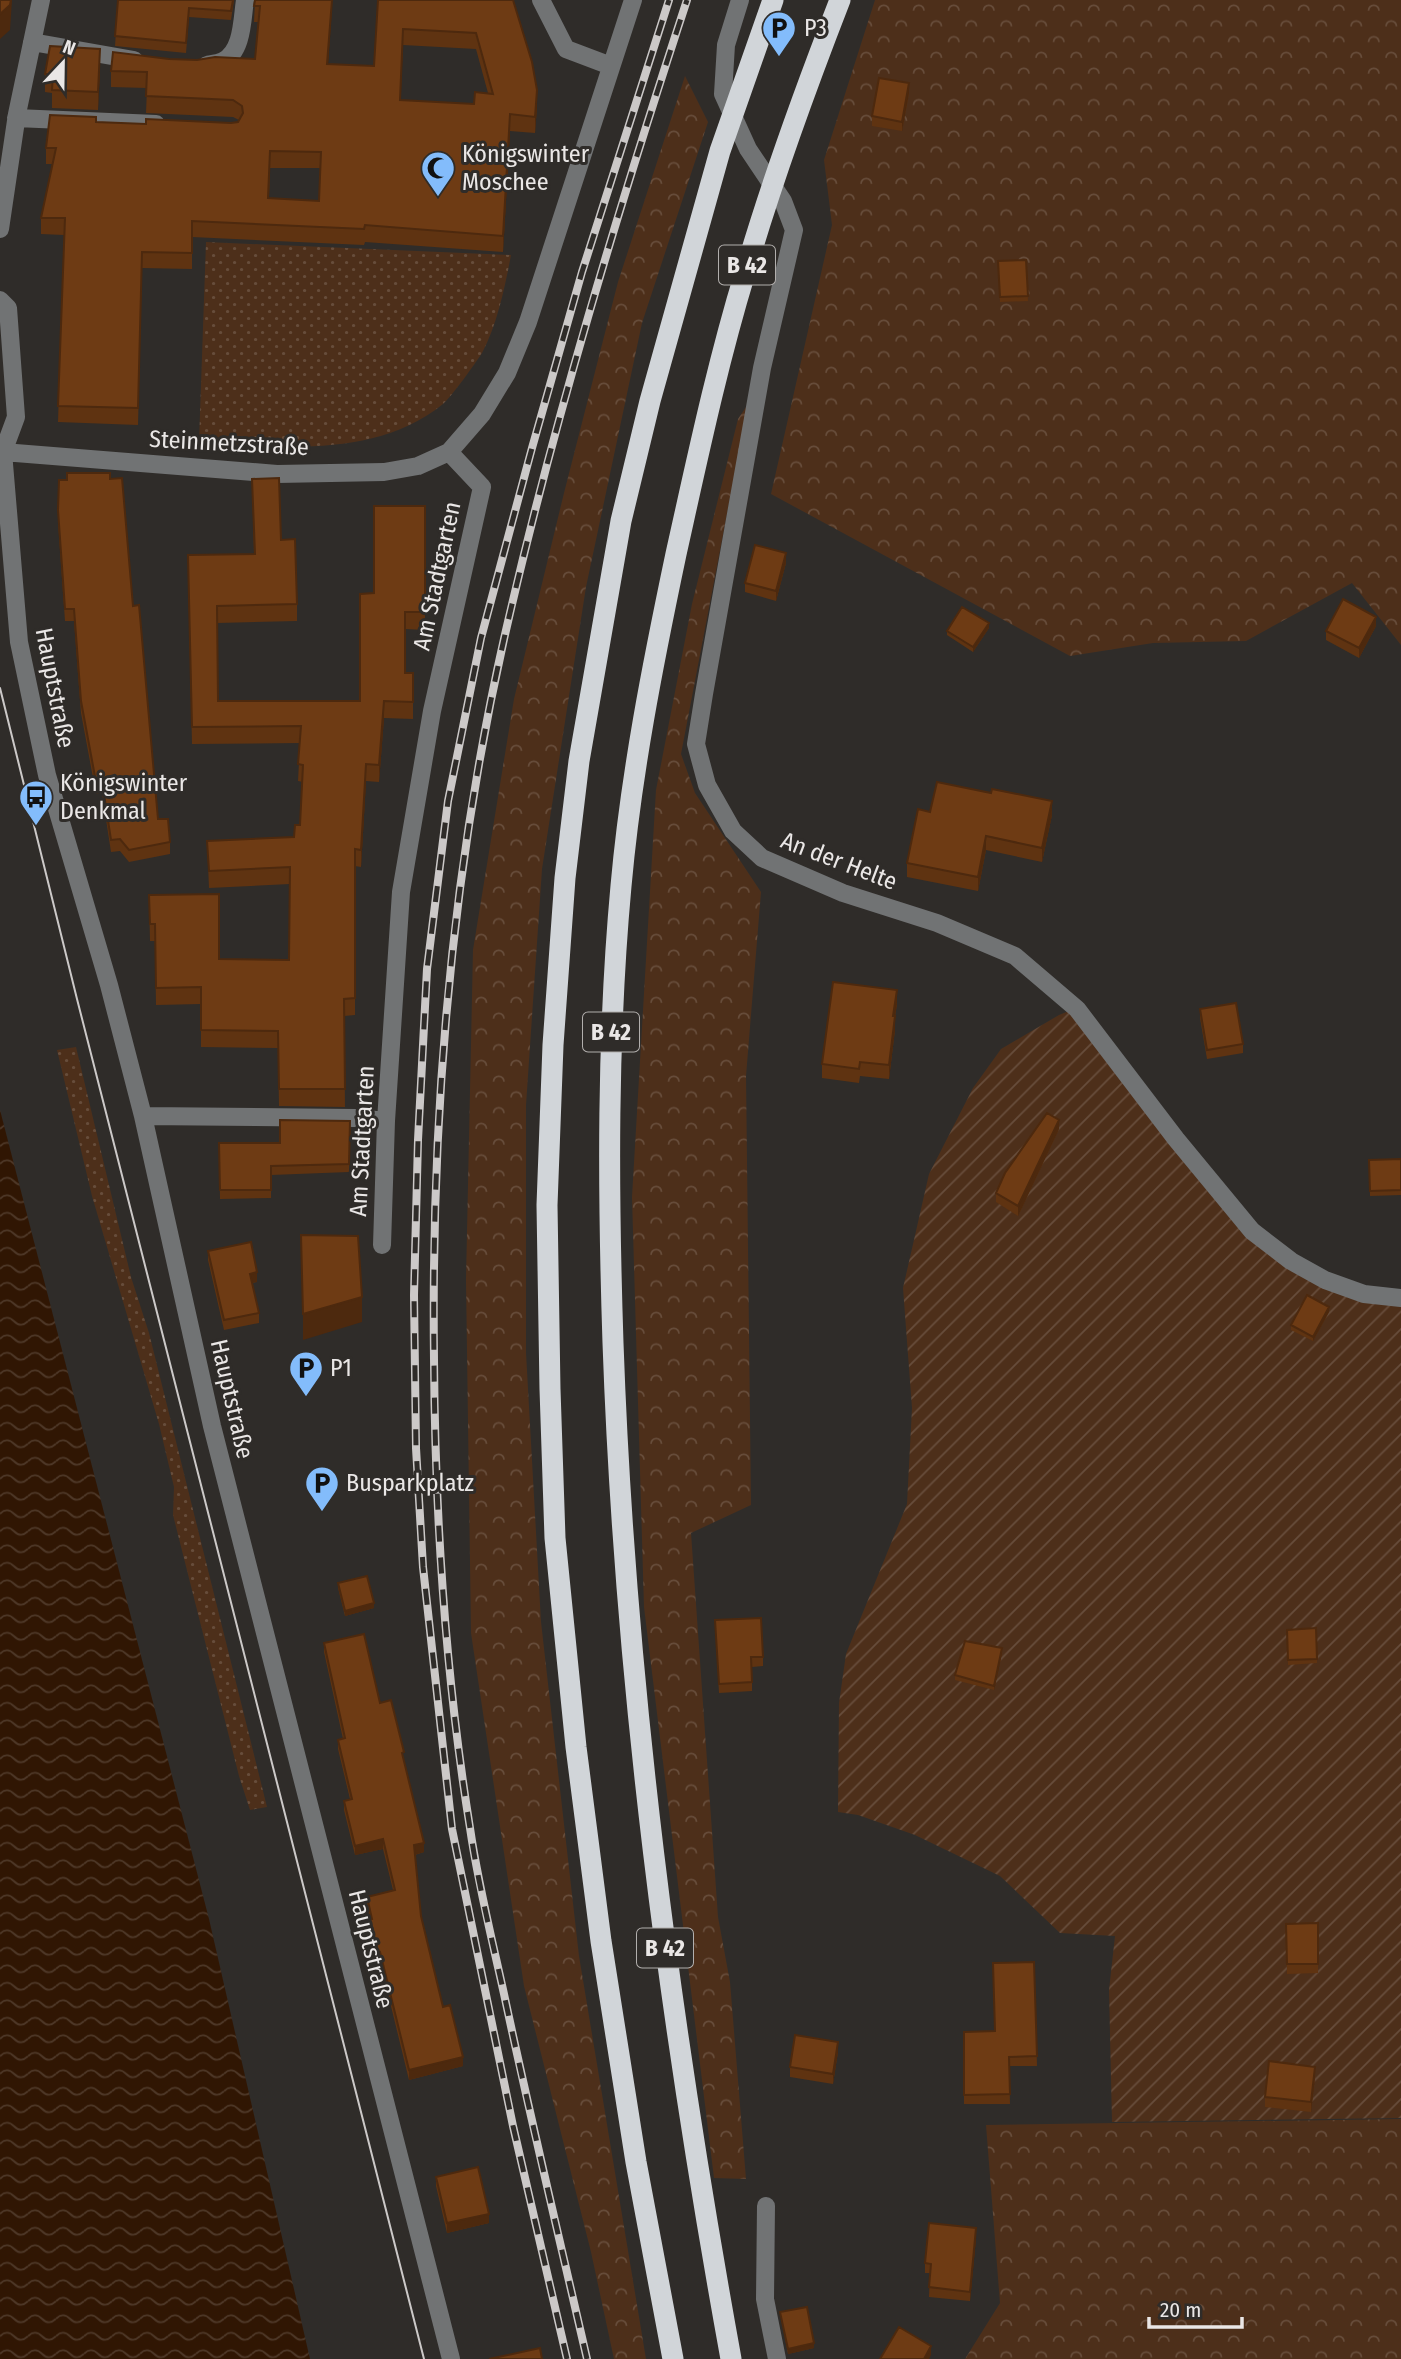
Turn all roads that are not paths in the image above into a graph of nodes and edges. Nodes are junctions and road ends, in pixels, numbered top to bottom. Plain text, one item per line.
1 (41, 0) edge
2 (245, 0) edge
3 (541, 0) edge
4 (633, 0) edge
5 (740, 0) edge
6 (773, 0) edge
7 (840, 0) edge
8 (32, 42) junction
9 (154, 62) edge
10 (192, 65) edge
11 (611, 66) junction
12 (16, 118) junction
13 (178, 125) edge
14 (0, 229) edge
15 (0, 300) edge
16 (2, 449) edge
17 (449, 452) junction
18 (143, 1116) junction
19 (386, 1121) junction
20 (382, 1245) dead end
21 (1401, 1298) edge
22 (766, 2206) dead end
23 (452, 2359) edge
24 (673, 2359) edge
25 (731, 2359) edge
26 (777, 2359) edge

1 - 8 street
2 - 10 street
3 - 11 street
4 - 11 street
5 - 21 street, An der Helte
6 - 24 highway, B 42
7 - 25 highway, B 42
8 - 9 street
8 - 12 street
11 - 17 street
12 - 13 street
12 - 14 street
15 - 16 street
16 - 17 street, Steinmetzstraße
16 - 18 street, Hauptstraße
17 - 19 street, Am Stadtgarten
18 - 19 street
18 - 23 street, Hauptstraße
19 - 20 street, Am Stadtgarten
22 - 26 street

